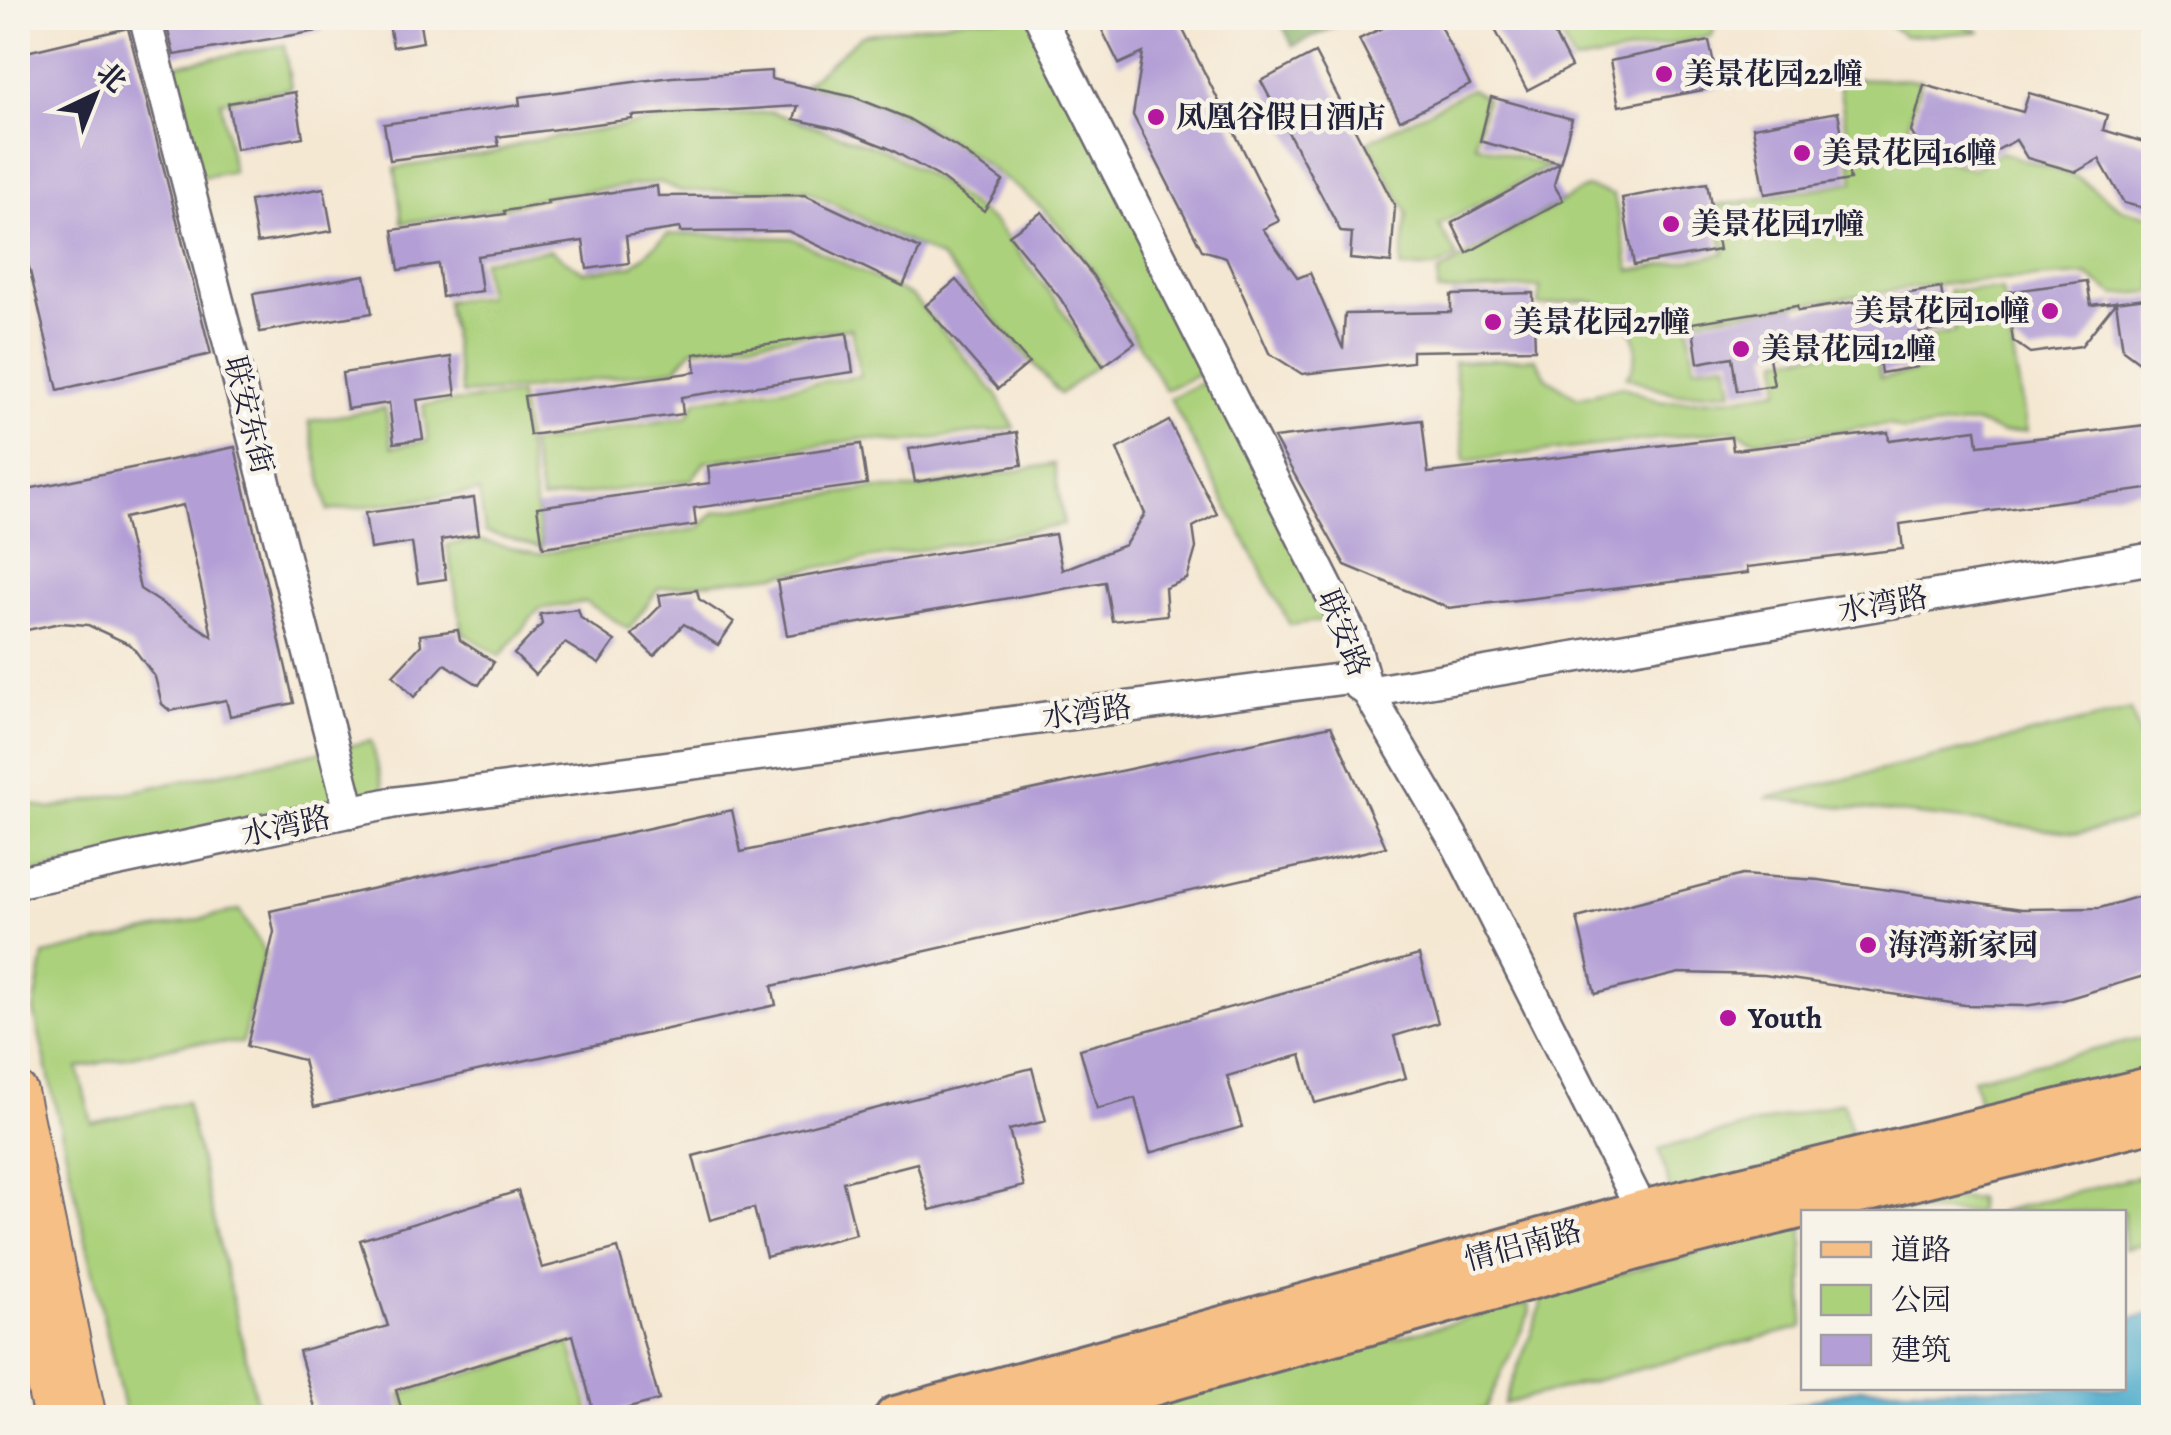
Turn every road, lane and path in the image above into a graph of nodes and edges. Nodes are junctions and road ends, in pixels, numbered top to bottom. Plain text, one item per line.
1 (145, 18) edge
2 (1040, 18) edge
3 (2154, 558) edge
4 (1368, 692) junction
5 (350, 812) junction
6 (18, 882) edge
7 (2154, 1088) edge
8 (18, 1092) edge
9 (2154, 1119) edge
10 (1651, 1227) junction
11 (29, 1273) edge
12 (53, 1418) edge
13 (87, 1418) edge
14 (896, 1418) edge
15 (1031, 1418) edge

1 - 5 street, 联安东街
2 - 4 street, 联安路
3 - 4 street, 水湾路
4 - 5 street, 水湾路
4 - 10 street, 联安路
5 - 6 street, 水湾路
7 - 10 highway, 情侣南路
8 - 11 main road
9 - 10 highway, 情侣南路
10 - 14 highway, 情侣南路
10 - 15 highway, 情侣南路
11 - 12 main road
11 - 13 main road

